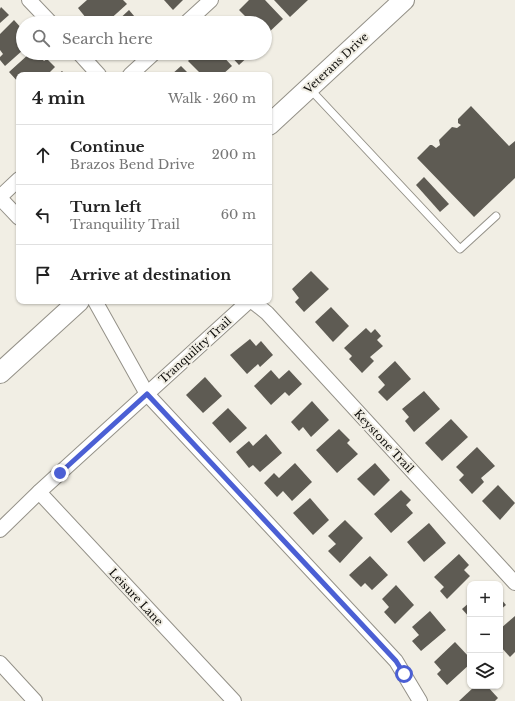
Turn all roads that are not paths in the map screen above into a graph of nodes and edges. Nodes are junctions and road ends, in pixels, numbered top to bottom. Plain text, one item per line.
1 (30, 0) edge
2 (211, 0) edge
3 (404, 0) edge
4 (45, 16) edge
5 (194, 16) edge
6 (85, 60) edge
7 (146, 60) edge
8 (96, 72) edge
9 (133, 72) edge
10 (309, 88) junction
11 (272, 122) edge
12 (16, 182) edge
13 (0, 197) edge
14 (16, 215) edge
15 (496, 216) dead end
16 (76, 304) edge
17 (97, 304) edge
18 (247, 304) edge
19 (254, 304) edge
20 (0, 373) edge
21 (147, 394) junction
22 (39, 492) junction
23 (0, 530) edge
24 (515, 583) edge
25 (0, 663) edge
26 (35, 701) edge
27 (234, 701) edge
28 (420, 701) edge

1 - 4 street
2 - 5 street
3 - 10 street, Veterans Drive
6 - 8 street
7 - 9 street
10 - 11 street, Veterans Drive
10 - 15 lane
12 - 13 street
13 - 14 street
16 - 20 street
17 - 21 street
18 - 21 street, Tranquility Trail
19 - 24 street, Keystone Trail
21 - 22 street, Tranquility Trail
21 - 28 street
22 - 23 street, Tranquility Trail
22 - 27 street, Leisure Lane
25 - 26 street

